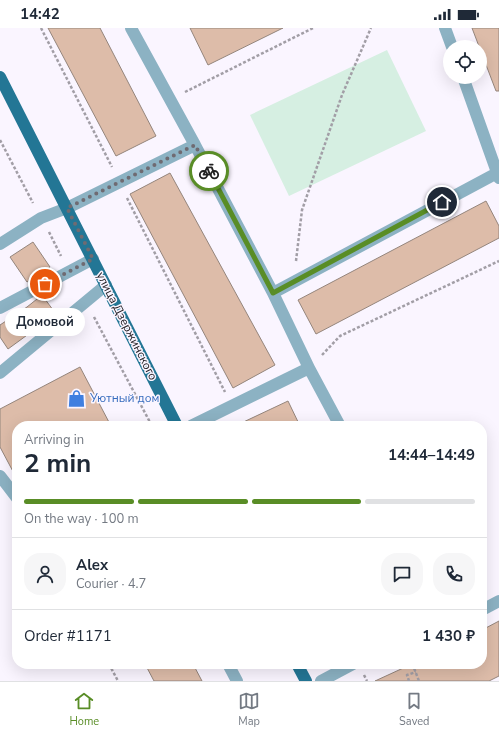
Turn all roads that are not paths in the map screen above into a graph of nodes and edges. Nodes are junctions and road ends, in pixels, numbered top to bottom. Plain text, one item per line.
1 (131, 28) edge
2 (445, 28) edge
3 (449, 40) edge
4 (0, 77) edge
5 (465, 84) edge
6 (195, 145) junction
7 (498, 176) edge
8 (67, 208) junction
9 (0, 244) edge
10 (93, 259) junction
11 (106, 285) junction
12 (273, 293) junction
13 (0, 308) edge
14 (309, 368) junction
15 (0, 373) edge
16 (174, 421) edge
17 (201, 421) edge
18 (337, 421) edge
19 (0, 476) edge
20 (12, 492) edge
21 (499, 601) edge
22 (487, 607) edge
23 (231, 669) edge
24 (300, 669) edge
25 (344, 669) edge
26 (237, 681) edge
27 (306, 681) edge
28 (321, 681) edge

1 - 6 street
2 - 3 street
4 - 8 main road, улица Дзержинского
5 - 7 street
6 - 8 street
6 - 12 street
7 - 12 street
8 - 9 street
8 - 10 main road, улица Дзержинского
10 - 11 main road, улица Дзержинского
10 - 13 street
11 - 15 street
11 - 16 main road, улица Дзержинского
12 - 14 street
14 - 17 street
14 - 18 street
19 - 20 street
21 - 22 street
23 - 26 street
24 - 27 main road
25 - 28 street

